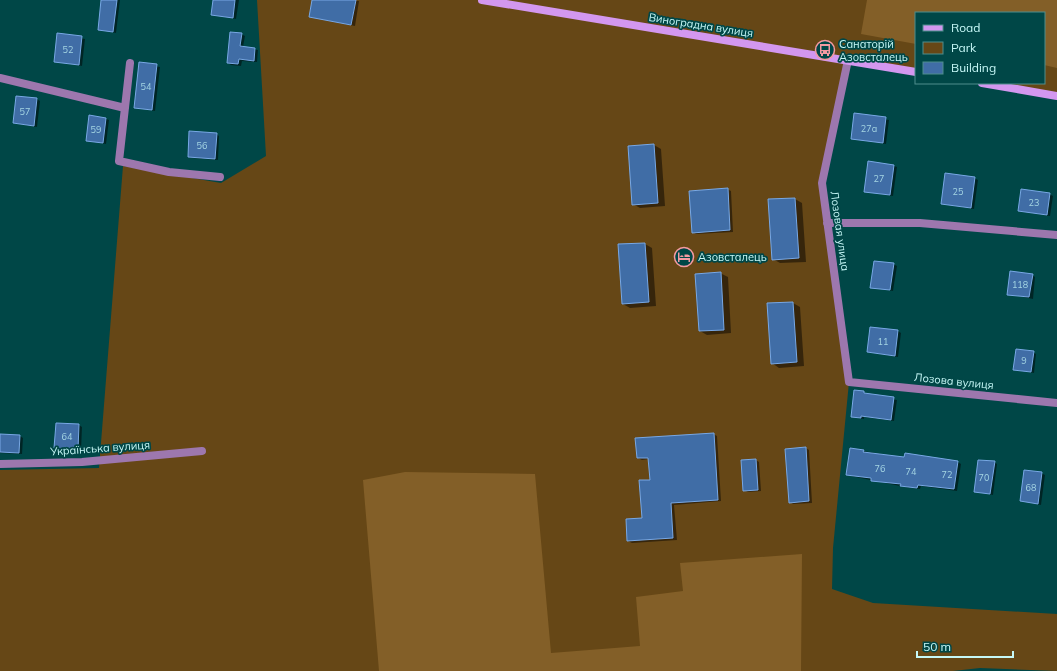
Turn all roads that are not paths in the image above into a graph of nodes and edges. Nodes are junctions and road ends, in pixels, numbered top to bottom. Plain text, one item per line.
1 (482, 0) edge
2 (848, 60) junction
3 (130, 63) dead end
4 (915, 72) edge
5 (0, 78) edge
6 (988, 84) edge
7 (1057, 96) edge
8 (125, 108) junction
9 (220, 177) dead end
10 (827, 223) junction
11 (1057, 235) edge
12 (849, 382) joint
13 (1057, 403) edge
14 (202, 451) dead end
15 (0, 464) edge

1 - 2 street, Виноградна вулиця
2 - 4 street, Виноградна вулиця
2 - 10 street, Лозовая улица
3 - 8 street
5 - 8 street
6 - 7 street
8 - 9 street
10 - 11 street
10 - 12 street, Лозовая улица
12 - 13 street, Лозова вулиця
14 - 15 street, Українська вулиця

